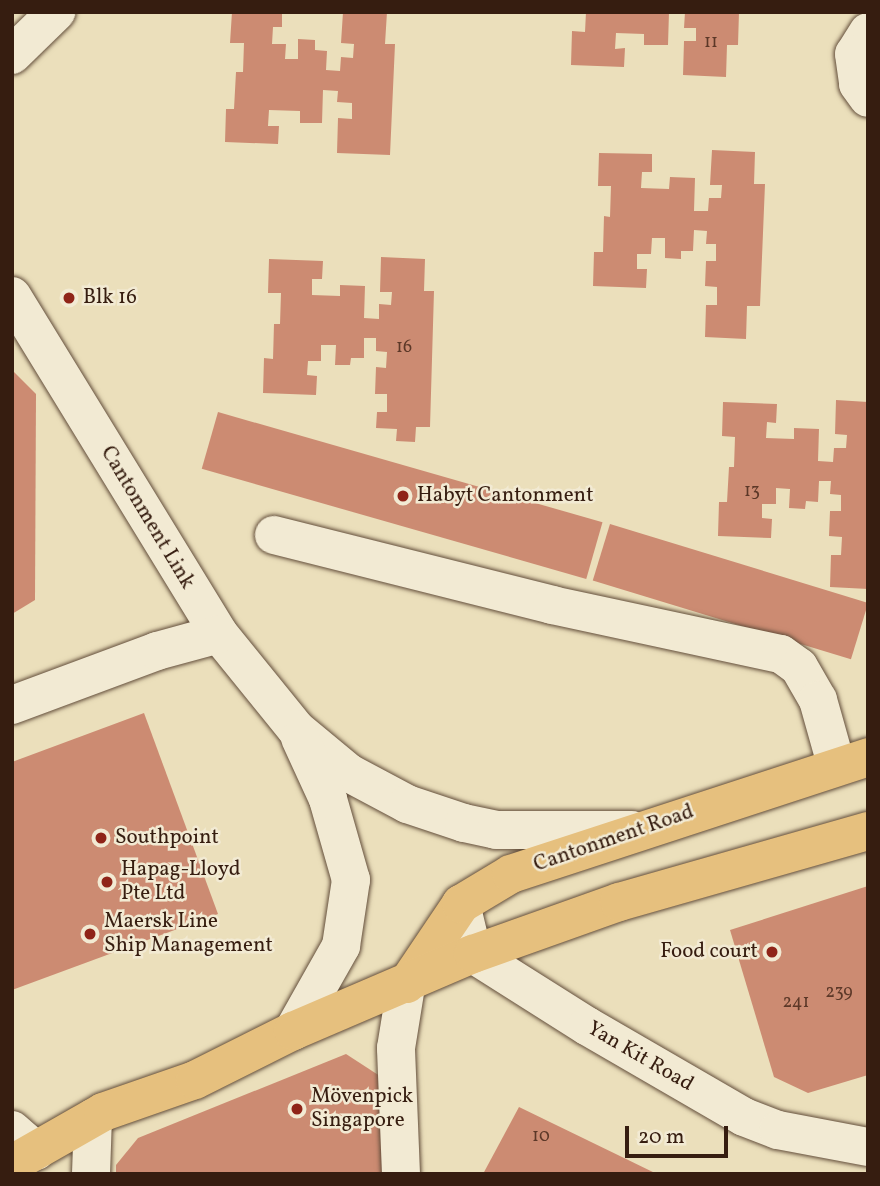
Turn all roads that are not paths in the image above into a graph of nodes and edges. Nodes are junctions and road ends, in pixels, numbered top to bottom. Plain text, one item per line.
1 (20, 12) edge
2 (56, 12) edge
3 (12, 19) edge
4 (868, 32) edge
5 (12, 55) edge
6 (868, 98) edge
7 (12, 296) edge
8 (274, 535) dead end
9 (219, 634) junction
10 (12, 705) edge
11 (296, 729) junction
12 (852, 761) edge
13 (638, 830) junction
14 (868, 831) edge
15 (461, 904) junction
16 (473, 954) junction
17 (406, 986) junction
18 (293, 1031) junction
19 (93, 1118) junction
20 (868, 1147) edge
21 (20, 1149) edge
22 (91, 1174) edge
23 (401, 1174) edge

1 - 3 street
2 - 5 street
4 - 6 street
7 - 9 street, Cantonment Link
8 - 12 street
9 - 10 street
9 - 11 street, Cantonment Link
11 - 13 street, Cantonment Link
11 - 18 street, Cantonment Link
12 - 13 main road, Cantonment Road
13 - 15 main road, Cantonment Road
14 - 16 main road
15 - 16 street
15 - 17 main road, Cantonment Road
16 - 17 main road
16 - 20 street, Yan Kit Road
17 - 18 main road
17 - 23 street
18 - 19 main road
19 - 21 main road
19 - 22 street

